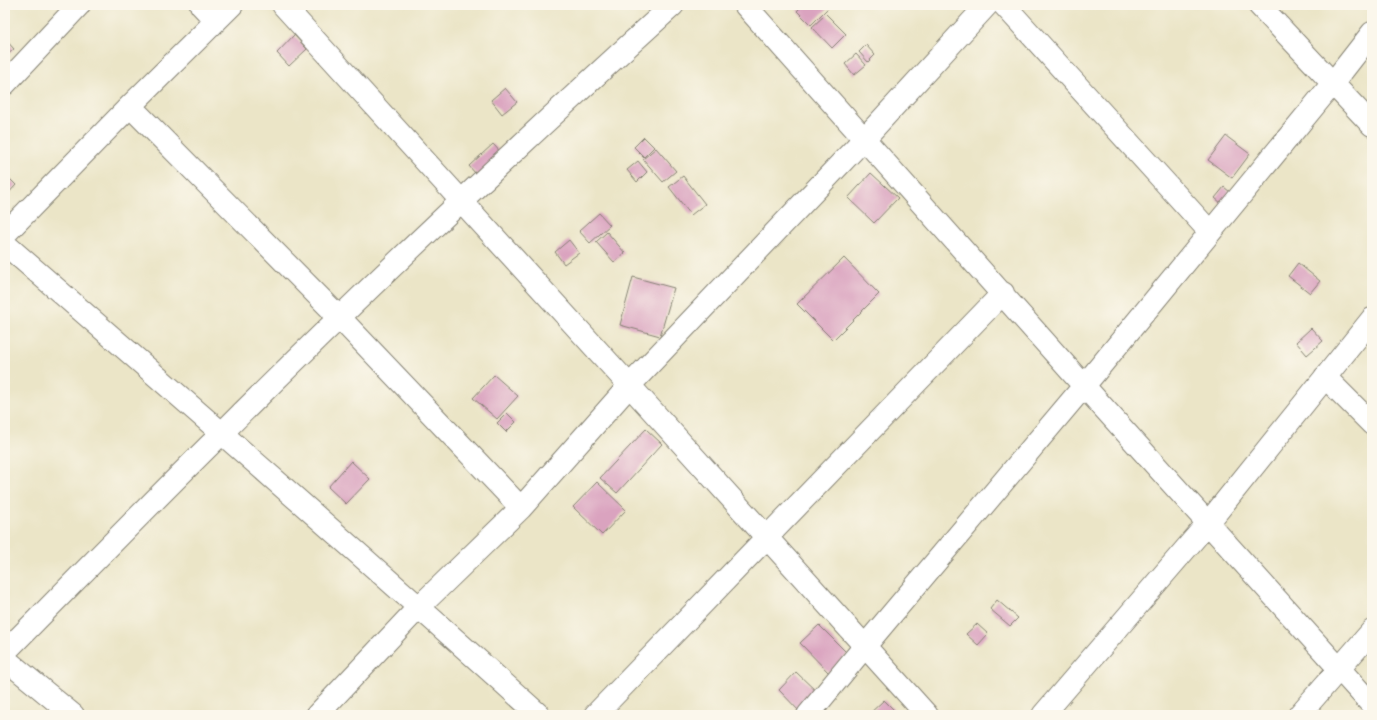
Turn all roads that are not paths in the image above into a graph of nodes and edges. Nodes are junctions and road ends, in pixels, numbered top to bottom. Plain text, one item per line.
1 (79, 5) edge
2 (201, 5) edge
3 (232, 5) edge
4 (283, 5) edge
5 (673, 5) edge
6 (745, 5) edge
7 (987, 5) edge
8 (1004, 5) edge
9 (1259, 5) edge
10 (216, 21) junction
11 (1372, 33) edge
12 (1333, 83) junction
13 (5, 84) edge
14 (130, 106) junction
15 (1372, 125) edge
16 (864, 138) junction
17 (463, 200) junction
18 (1210, 232) junction
19 (5, 234) edge
20 (5, 244) edge
21 (1003, 293) junction
22 (340, 318) junction
23 (1372, 319) edge
24 (1325, 377) junction
25 (629, 386) junction
26 (1084, 386) junction
27 (1372, 424) edge
28 (222, 432) junction
29 (521, 508) junction
30 (1208, 523) junction
31 (767, 538) junction
32 (419, 607) junction
33 (1372, 631) edge
34 (864, 646) junction
35 (5, 652) edge
36 (5, 659) edge
37 (1340, 669) junction
38 (1372, 704) edge
39 (73, 715) edge
40 (317, 715) edge
41 (539, 715) edge
42 (595, 715) edge
43 (808, 715) edge
44 (927, 715) edge
45 (1043, 715) edge
46 (1299, 715) edge

1 - 13 street
2 - 10 street
3 - 10 street
4 - 17 street
5 - 17 street
6 - 16 street
7 - 16 street
8 - 18 street
9 - 12 street
10 - 14 street
11 - 12 street
12 - 15 street
12 - 18 street
14 - 19 street
14 - 22 street
16 - 21 street
16 - 25 street
17 - 22 street
17 - 25 street
18 - 26 street
20 - 28 street
21 - 26 street
21 - 31 street
22 - 28 street
22 - 29 street
23 - 24 street
24 - 27 street
24 - 30 street
25 - 29 street
25 - 31 street
26 - 30 street
26 - 34 street
28 - 32 street
28 - 35 street
29 - 32 street
30 - 37 street
30 - 45 street
31 - 34 street
31 - 42 street
32 - 40 street
32 - 41 street
33 - 37 street
34 - 43 street
34 - 44 street
36 - 39 street
37 - 38 street
37 - 46 street

